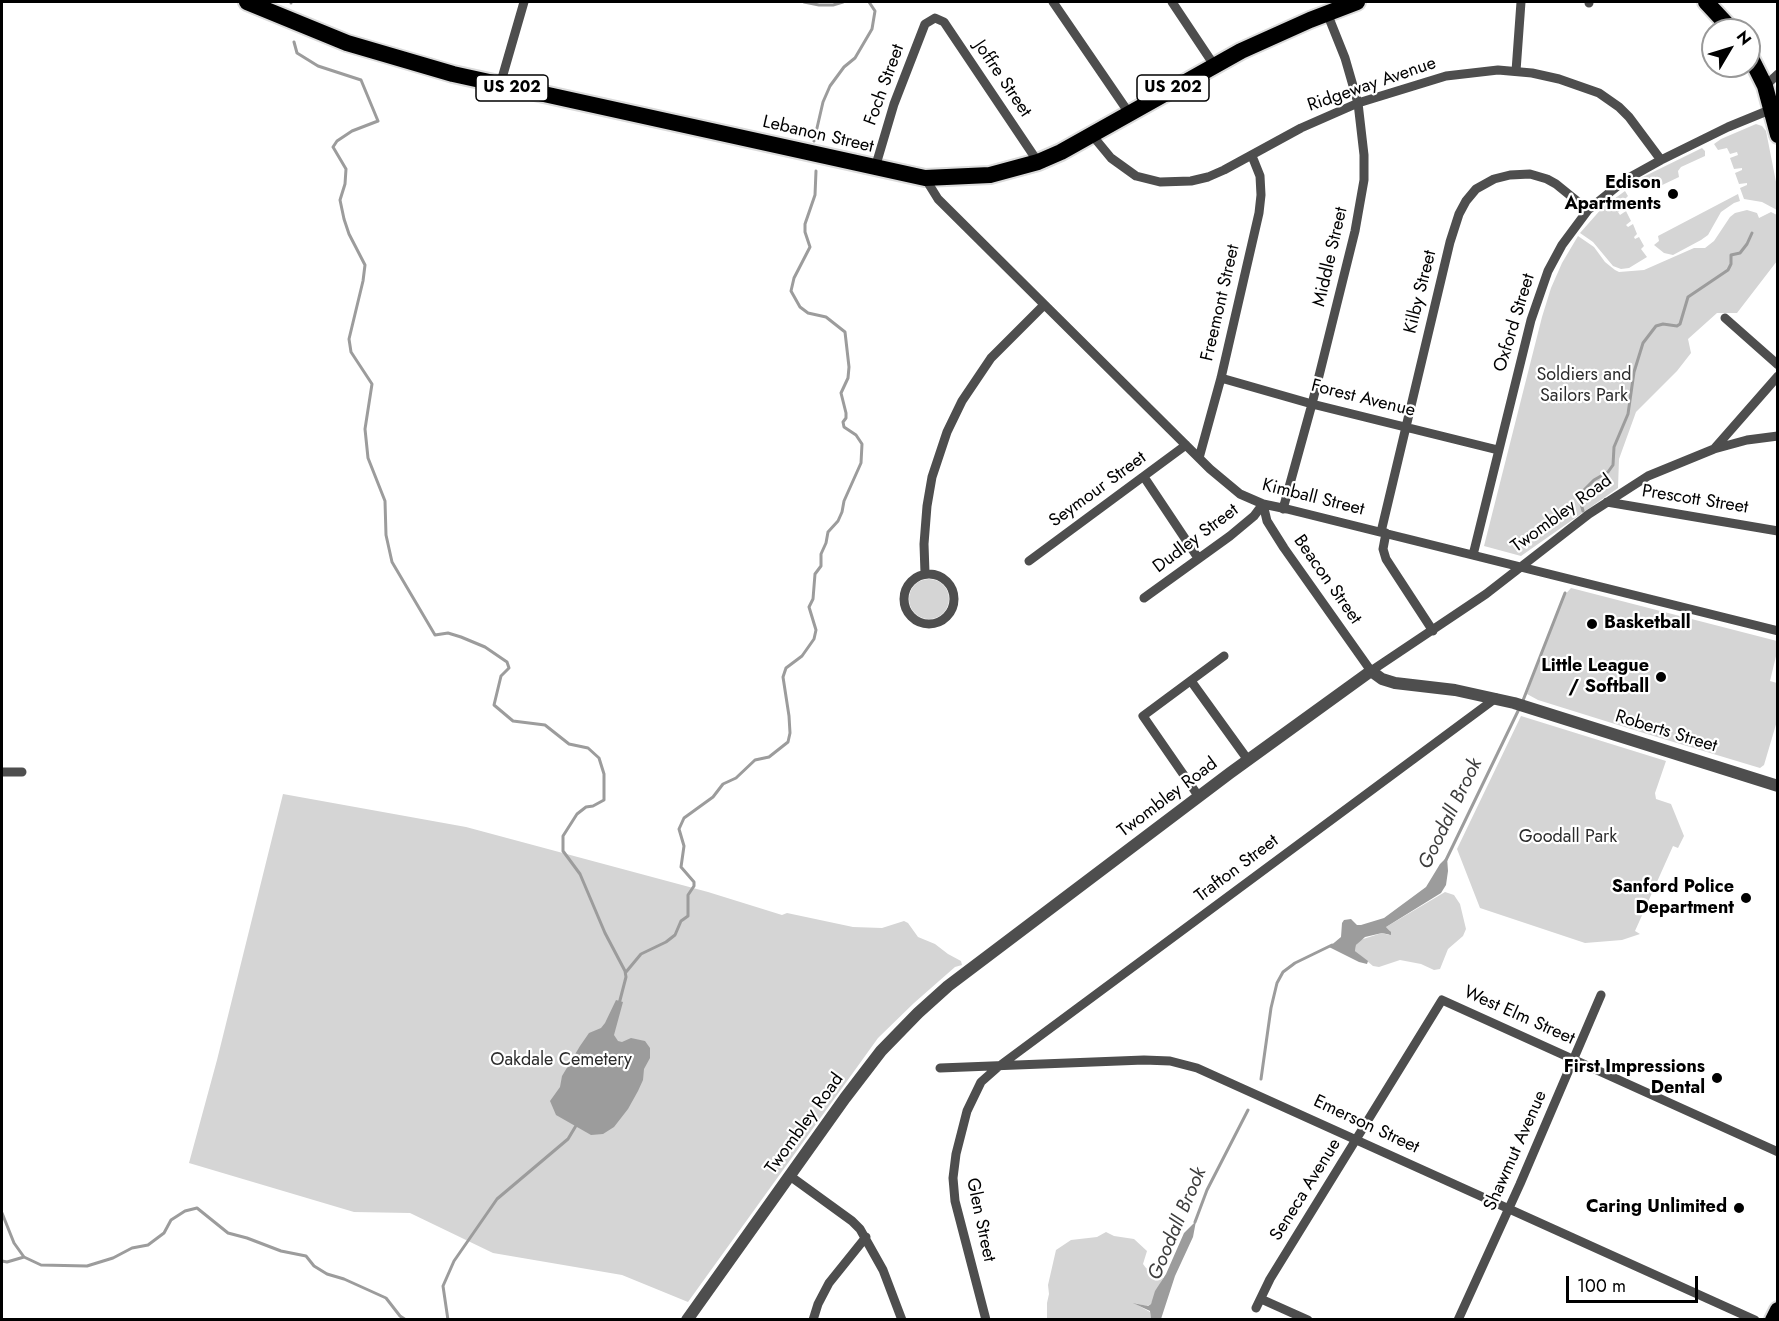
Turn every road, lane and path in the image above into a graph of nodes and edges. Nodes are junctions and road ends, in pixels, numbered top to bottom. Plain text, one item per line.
1 (247, 2) edge
2 (524, 2) edge
3 (1053, 2) edge
4 (1172, 2) edge
5 (1357, 2) edge
6 (1521, 2) edge
7 (1706, 2) edge
8 (1327, 13) junction
9 (935, 18) joint
10 (1721, 18) edge
11 (1214, 65) junction
12 (1516, 71) junction
13 (1778, 74) edge
14 (1761, 78) edge
15 (500, 85) junction
16 (1765, 86) junction
17 (1358, 103) junction
18 (1772, 110) junction
19 (1129, 113) junction
20 (1777, 132) edge
21 (1092, 135) junction
22 (1252, 156) junction
23 (1661, 160) junction
24 (1038, 162) junction
25 (875, 168) junction
26 (925, 178) junction
27 (1588, 210) junction
28 (1044, 305) junction
29 (1725, 318) dead end
30 (1778, 365) edge
31 (1778, 376) edge
32 (1221, 378) junction
33 (1312, 404) junction
34 (1405, 427) junction
35 (1778, 436) edge
36 (1186, 445) junction
37 (1714, 449) junction
38 (1498, 450) junction
39 (1198, 458) junction
40 (1144, 477) junction
41 (1607, 502) junction
42 (1263, 504) junction
43 (1283, 509) junction
44 (1778, 531) edge
45 (1383, 532) junction
46 (1473, 555) junction
47 (1198, 558) junction
48 (1029, 561) dead end
49 (1519, 568) junction
50 (926, 573) junction
51 (1144, 598) dead end
52 (1433, 631) junction
53 (1778, 631) edge
54 (1224, 656) dead end
55 (1371, 671) junction
56 (1191, 681) junction
57 (1496, 698) junction
58 (1248, 760) junction
59 (2, 772) edge
60 (22, 772) dead end
61 (1778, 786) edge
62 (1199, 797) junction
63 (1601, 995) dead end
64 (1442, 1000) joint
65 (1575, 1059) junction
66 (998, 1066) junction
67 (940, 1068) dead end
68 (1357, 1139) junction
69 (1778, 1152) edge
70 (790, 1176) junction
71 (1509, 1208) junction
72 (866, 1237) junction
73 (1778, 1310) edge
74 (687, 1320) edge
75 (813, 1320) edge
76 (902, 1320) edge
77 (986, 1320) edge
78 (1308, 1320) edge
79 (1458, 1320) edge
80 (1755, 1320) edge
81 (1773, 1320) edge

1 - 15 highway, Lebanon Street / US 202
2 - 15 street
3 - 19 street
4 - 11 street
5 - 8 highway, Lebanon Street / US 202
6 - 12 street
7 - 10 highway
8 - 11 highway, Lebanon Street / US 202
8 - 17 street, Middle Street
9 - 24 street, Joffre Street
9 - 25 street, Foch Street
11 - 19 highway, Lebanon Street / US 202
12 - 17 street, Ridgeway Avenue
12 - 23 street, Ridgeway Avenue
13 - 16 street
14 - 16 highway
15 - 25 highway, Lebanon Street / US 202
16 - 18 highway
17 - 22 street, Ridgeway Avenue
17 - 33 street, Middle Street
18 - 20 highway
18 - 23 street, Oxford Street
19 - 21 highway, Lebanon Street / US 202
21 - 22 street, Ridgeway Avenue
21 - 24 highway, Lebanon Street / US 202
22 - 32 street, Freemont Street
23 - 27 street, Oxford Street
24 - 26 highway, Lebanon Street / US 202
25 - 26 highway, Lebanon Street / US 202
26 - 28 street, Kimball Street
27 - 34 street, Kilby Street
27 - 38 street, Oxford Street
28 - 36 street, Kimball Street
28 - 50 street
29 - 30 street
31 - 37 street
32 - 33 street, Forest Avenue
32 - 39 street, Freemont Street
33 - 34 street, Forest Avenue
33 - 43 street, Middle Street
34 - 38 street, Forest Avenue
34 - 45 street, Kilby Street
35 - 37 street, Twombley Road
36 - 39 street, Kimball Street
36 - 40 street, Seymour Street
37 - 41 street, Twombley Road
38 - 46 street, Oxford Street
39 - 42 street, Kimball Street
40 - 47 street
40 - 48 street, Seymour Street
41 - 44 street, Prescott Street
41 - 49 street, Twombley Road
42 - 43 street, Kimball Street
42 - 47 street, Dudley Street
42 - 55 street, Beacon Street
43 - 45 street, Kimball Street
45 - 46 street, Kimball Street
45 - 52 street, Kilby Street
46 - 49 street, Kimball Street
47 - 51 street, Dudley Street
49 - 52 street, Twombley Road
49 - 53 street, Kimball Street
50 - 50 street
52 - 55 street, Twombley Road
54 - 56 street
55 - 57 street, Roberts Street
55 - 58 street, Twombley Road
56 - 58 street
56 - 62 street
57 - 61 street, Roberts Street
57 - 66 street, Trafton Street
58 - 62 street, Twombley Road
59 - 60 street
62 - 70 street, Twombley Road
63 - 65 street, Shawmut Avenue
64 - 65 street, West Elm Street
64 - 68 street, Seneca Avenue
65 - 69 street, West Elm Street
65 - 71 street, Shawmut Avenue
66 - 67 street, Emerson Street
66 - 68 street, Emerson Street
66 - 77 street, Glen Street
68 - 71 street, Emerson Street
68 - 78 street, Seneca Avenue
70 - 72 street
70 - 74 street, Twombley Road
71 - 79 street, Shawmut Avenue
71 - 80 street, Emerson Street
72 - 75 street
72 - 76 street
73 - 81 highway

